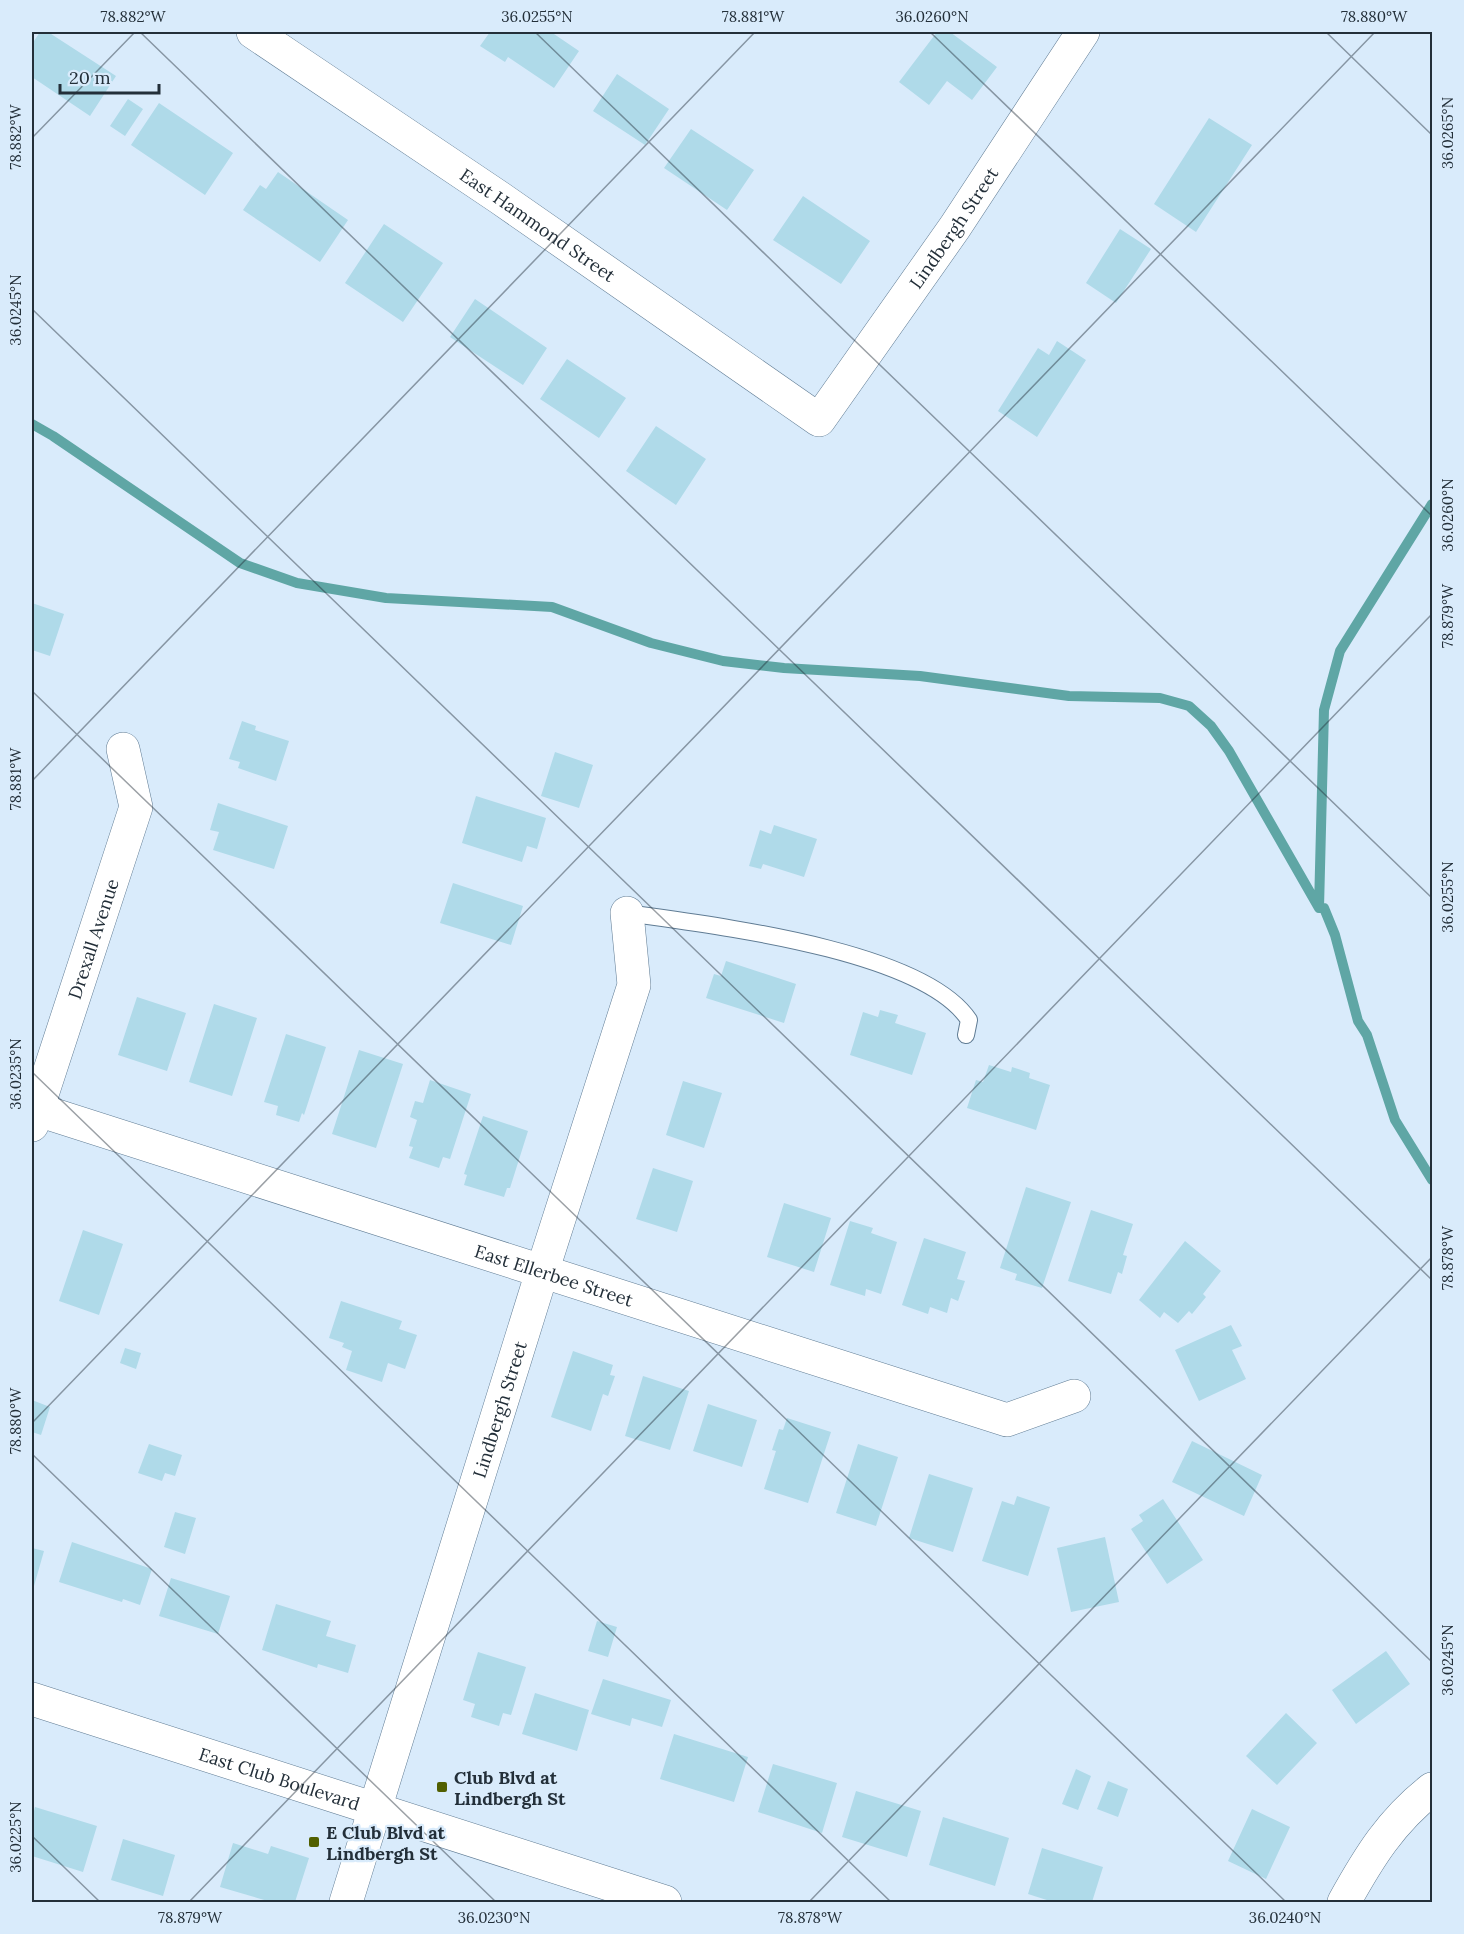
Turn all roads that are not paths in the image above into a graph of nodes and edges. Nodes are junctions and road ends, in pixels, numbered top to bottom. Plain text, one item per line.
1 (253, 32) edge
2 (1083, 32) edge
3 (819, 420) joint
4 (123, 749) dead end
5 (627, 913) joint
6 (966, 1035) dead end
7 (33, 1114) edge
8 (542, 1272) junction
9 (1074, 1396) dead end
10 (32, 1699) edge
11 (1432, 1789) edge
12 (374, 1809) junction
13 (346, 1902) edge
14 (665, 1902) edge
15 (1344, 1902) edge

1 - 3 street, East Hammond Street
2 - 3 street, Lindbergh Street
4 - 7 street, Drexall Avenue
5 - 6 lane
5 - 8 street, Lindbergh Street
7 - 8 street, East Ellerbee Street
8 - 9 street, East Ellerbee Street
8 - 12 street, Lindbergh Street
10 - 12 street, East Club Boulevard
11 - 15 street
12 - 13 street, Lindbergh Street
12 - 14 street, East Club Boulevard

